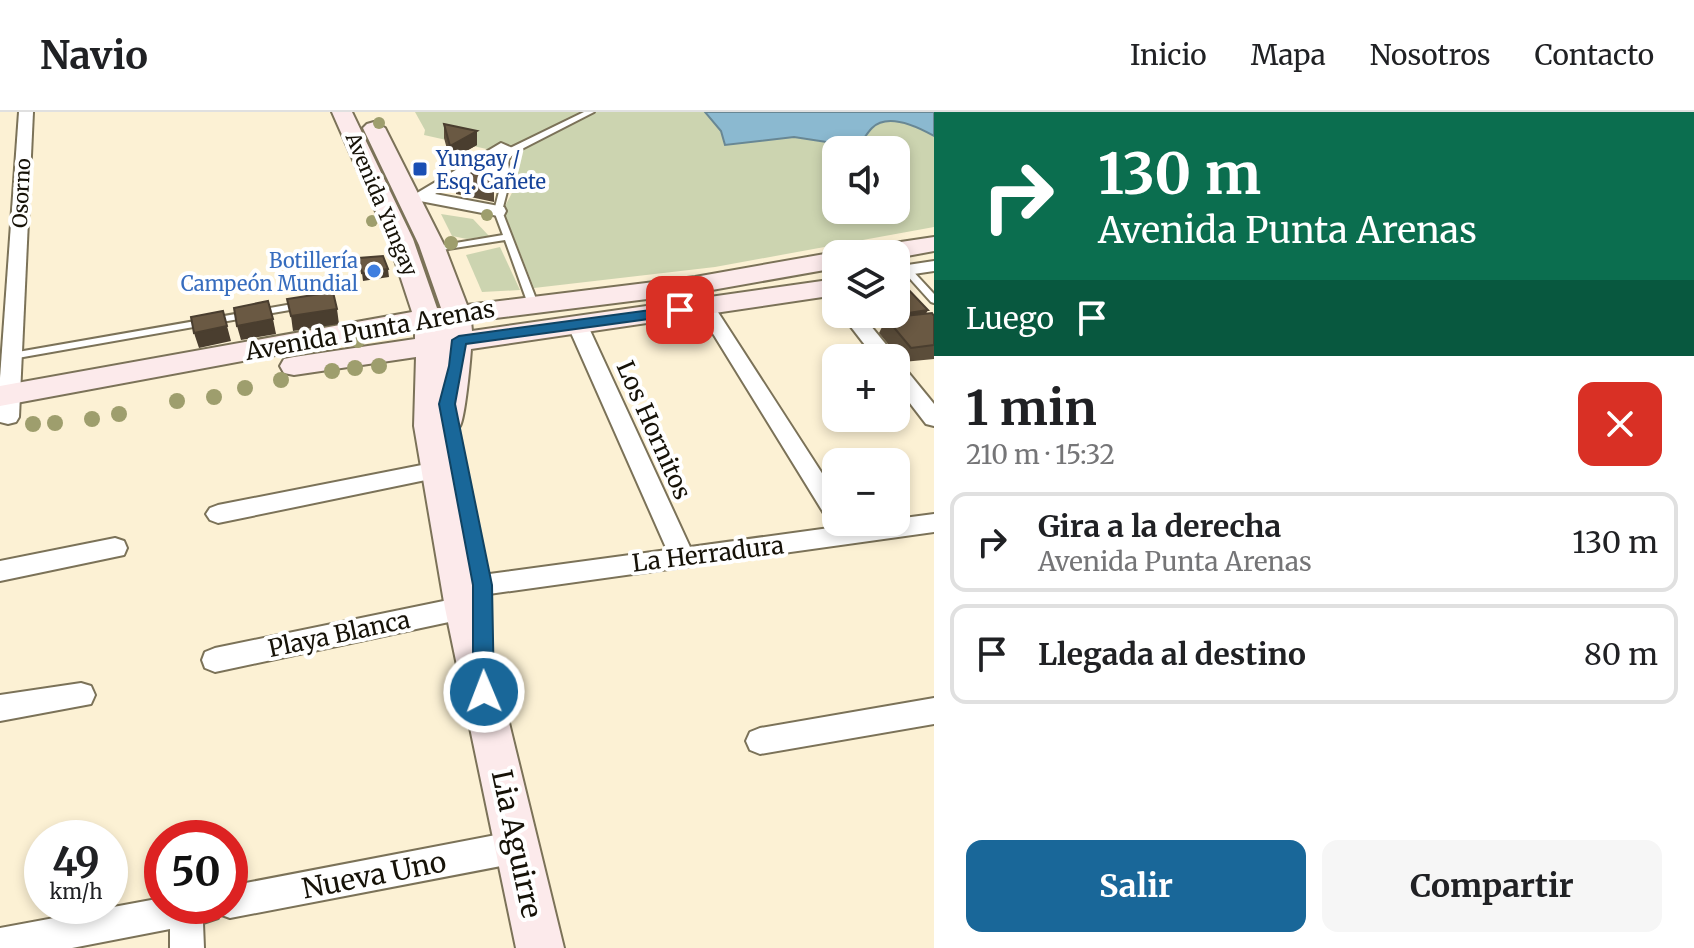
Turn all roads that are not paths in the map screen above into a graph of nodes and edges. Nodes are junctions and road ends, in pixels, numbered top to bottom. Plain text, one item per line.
1 (26, 112) edge
2 (342, 112) edge
3 (366, 112) edge
4 (590, 112) edge
5 (511, 151) junction
6 (498, 211) junction
7 (20, 224) junction
8 (0, 226) edge
9 (507, 237) junction
10 (934, 244) edge
11 (910, 248) edge
12 (432, 250) junction
13 (822, 262) edge
14 (934, 263) edge
15 (910, 270) edge
16 (910, 279) edge
17 (416, 284) junction
18 (822, 291) edge
19 (934, 300) edge
20 (310, 304) edge
21 (533, 304) junction
22 (705, 306) junction
23 (578, 326) junction
24 (374, 328) junction
25 (862, 328) edge
26 (443, 329) junction
27 (875, 344) edge
28 (12, 356) junction
29 (910, 389) edge
30 (4, 407) edge
31 (934, 419) edge
32 (437, 470) junction
33 (822, 492) edge
34 (218, 514) dead end
35 (910, 523) edge
36 (934, 523) edge
37 (822, 529) edge
38 (115, 548) dead end
39 (682, 555) junction
40 (0, 571) edge
41 (472, 597) junction
42 (215, 660) dead end
43 (81, 695) dead end
44 (0, 708) edge
45 (934, 711) edge
46 (760, 741) dead end
47 (517, 847) junction
48 (248, 899) edge
49 (144, 918) edge
50 (193, 924) edge
51 (0, 945) edge
52 (187, 948) edge
53 (540, 948) edge

1 - 7 street, Osorno
2 - 17 main road, Avenida Yungay
3 - 12 main road, Avenida Yungay
4 - 5 lane
5 - 6 lane
5 - 6 street
6 - 9 lane
7 - 8 street
7 - 28 street, Osorno
9 - 12 lane
9 - 21 lane
10 - 11 main road
12 - 26 main road, Avenida Yungay
13 - 21 main road, Avenida Punta Arenas
14 - 15 main road
16 - 19 lane
17 - 24 main road
17 - 26 main road, Avenida Yungay
18 - 22 main road, Avenida Punta Arenas
20 - 28 lane
21 - 26 main road, Avenida Punta Arenas
22 - 23 main road, Avenida Punta Arenas
22 - 33 street
23 - 26 main road, Avenida Punta Arenas
23 - 39 street, Los Hornitos
24 - 26 main road, Avenida Punta Arenas
24 - 30 main road, Avenida Punta Arenas
25 - 27 street
26 - 30 main road, Avenida Punta Arenas
26 - 32 main road, Lia Aguirre
26 - 41 main road, Lia Aguirre
28 - 30 street, Osorno
29 - 31 street
32 - 34 street
32 - 41 main road, Lia Aguirre
35 - 36 street, La Herradura
37 - 39 street, La Herradura
38 - 40 street
39 - 41 street, La Herradura
41 - 42 street, Playa Blanca
41 - 47 main road, Lia Aguirre
43 - 44 street
45 - 46 street
47 - 48 street, Nueva Uno
47 - 53 main road, Lia Aguirre
49 - 51 street
50 - 52 street

